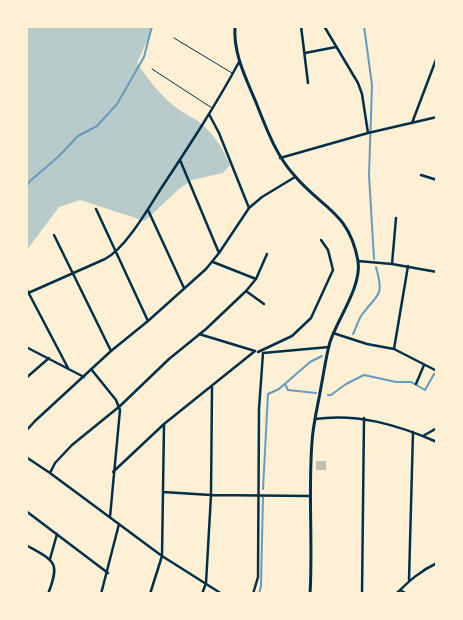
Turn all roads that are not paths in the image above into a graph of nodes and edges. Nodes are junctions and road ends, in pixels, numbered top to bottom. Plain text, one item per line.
1 (235, 26) edge
2 (301, 26) edge
3 (324, 26) edge
4 (174, 38) dead end
5 (336, 47) junction
6 (304, 53) junction
7 (437, 57) edge
8 (239, 62) junction
9 (435, 63) edge
10 (152, 69) dead end
11 (233, 74) junction
12 (308, 83) dead end
13 (213, 108) junction
14 (209, 114) junction
15 (437, 117) edge
16 (412, 123) junction
17 (368, 133) junction
18 (280, 158) junction
19 (180, 159) junction
20 (421, 175) dead end
21 (295, 177) junction
22 (437, 180) edge
23 (96, 208) dead end
24 (249, 208) junction
25 (148, 209) junction
26 (396, 218) dead end
27 (54, 235) dead end
28 (322, 240) dead end
29 (115, 253) junction
30 (219, 253) junction
31 (267, 254) dead end
32 (358, 261) junction
33 (212, 262) junction
34 (392, 264) junction
35 (408, 266) junction
36 (437, 272) edge
37 (74, 273) junction
38 (256, 279) junction
39 (26, 288) edge
40 (184, 288) junction
41 (246, 291) junction
42 (27, 293) edge
43 (264, 304) dead end
44 (148, 321) junction
45 (333, 333) junction
46 (200, 334) junction
47 (26, 347) edge
48 (329, 347) junction
49 (394, 349) junction
50 (111, 351) junction
51 (256, 351) junction
52 (263, 353) junction
53 (49, 358) junction
54 (424, 365) junction
55 (68, 368) junction
56 (91, 369) junction
57 (437, 370) edge
58 (84, 377) junction
59 (26, 378) edge
60 (416, 384) dead end
61 (212, 386) junction
62 (120, 406) junction
63 (364, 418) junction
64 (315, 419) junction
65 (164, 424) junction
66 (437, 428) edge
67 (26, 431) edge
68 (413, 432) junction
69 (423, 436) junction
70 (437, 442) edge
71 (26, 457) edge
72 (113, 472) junction
73 (50, 473) junction
74 (163, 492) junction
75 (211, 495) junction
76 (258, 495) junction
77 (310, 496) junction
78 (26, 511) edge
79 (110, 517) junction
80 (119, 524) junction
81 (57, 534) junction
82 (26, 545) edge
83 (162, 556) junction
84 (50, 559) junction
85 (437, 563) edge
86 (108, 573) junction
87 (409, 580) junction
88 (206, 583) junction
89 (400, 590) junction
90 (48, 594) edge
91 (101, 594) edge
92 (150, 594) edge
93 (202, 594) edge
94 (222, 594) edge
95 (253, 594) edge
96 (310, 594) edge
97 (362, 594) edge
98 (396, 594) edge
99 (406, 594) edge

1 - 8 street
2 - 6 street
3 - 5 street
4 - 11 lane
5 - 6 street
5 - 17 street
6 - 12 street
7 - 9 street
8 - 11 street
8 - 18 street
9 - 16 street
10 - 13 lane
11 - 13 street
13 - 14 street
14 - 19 street
14 - 24 street
15 - 16 street
16 - 17 street
17 - 18 street
18 - 21 street
19 - 25 street
19 - 30 street
20 - 22 street
21 - 24 street
21 - 32 street
23 - 29 street
24 - 30 street
25 - 29 street
25 - 40 street
26 - 34 street
27 - 37 street
28 - 51 street
29 - 37 street
29 - 44 street
30 - 33 street
31 - 38 street
32 - 34 street
32 - 45 street
33 - 38 street
33 - 40 street
34 - 35 street
35 - 36 street
35 - 49 street
37 - 42 street
37 - 50 street
38 - 41 street
39 - 42 street
40 - 44 street
41 - 43 street
41 - 46 street
42 - 55 street
44 - 50 street
45 - 48 street
45 - 49 street
46 - 51 street
46 - 62 street
47 - 53 street
48 - 52 street
48 - 64 street
49 - 54 street
50 - 56 street
51 - 52 street
51 - 61 street
52 - 76 street
53 - 55 street
53 - 59 street
54 - 57 street
54 - 60 street
55 - 58 street
56 - 58 street
56 - 62 street
58 - 67 street
61 - 65 street
61 - 75 street
62 - 72 street
62 - 73 street
63 - 64 street
63 - 68 street
63 - 97 street
64 - 77 street
65 - 72 street
65 - 74 street
66 - 69 street
68 - 69 street
68 - 87 street
69 - 70 street
71 - 73 street
72 - 79 street
73 - 79 street
74 - 75 street
74 - 83 street
75 - 76 street
75 - 88 street
76 - 77 street
76 - 95 street
77 - 96 street
78 - 81 street
79 - 80 street
80 - 83 street
80 - 86 street
81 - 84 street
81 - 86 street
82 - 84 street
83 - 88 street
83 - 92 street
84 - 90 street
85 - 87 street
86 - 91 street
87 - 89 street
88 - 93 street
88 - 94 street
89 - 98 street
89 - 99 street

